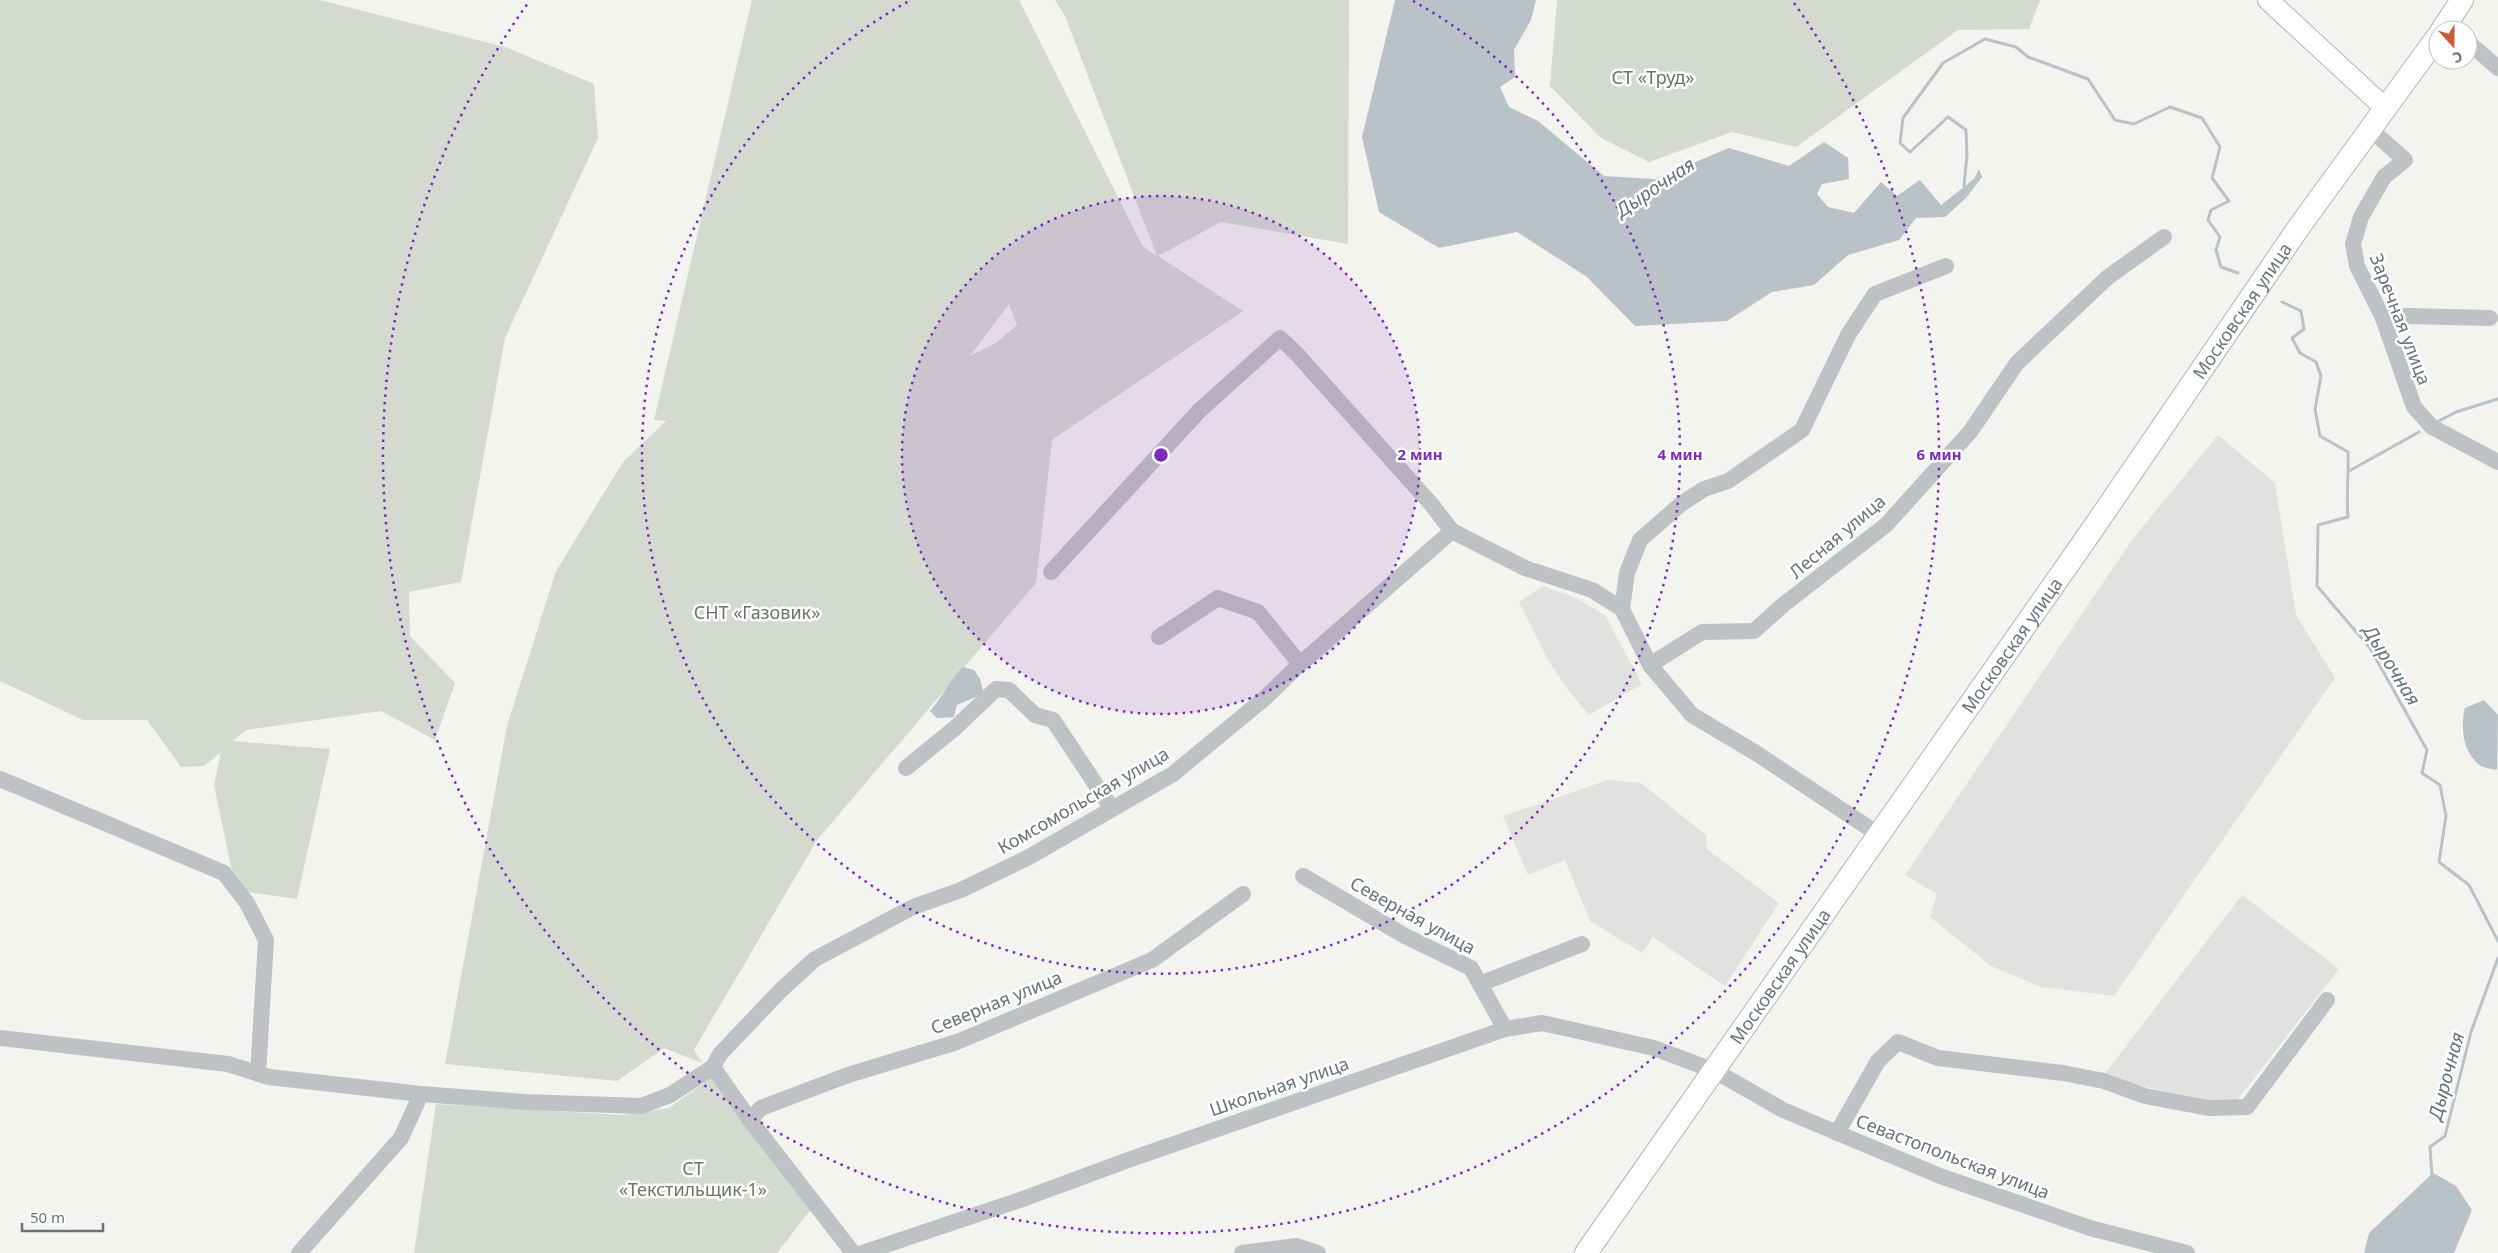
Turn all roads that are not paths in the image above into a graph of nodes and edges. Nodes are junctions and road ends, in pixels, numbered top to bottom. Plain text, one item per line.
1 (2268, 0) edge
2 (2462, 0) edge
3 (2451, 20) edge
4 (2478, 51) edge
5 (2428, 53) edge
6 (2498, 68) edge
7 (2386, 109) junction
8 (2371, 130) junction
9 (2164, 237) dead end
10 (1946, 266) dead end
11 (2384, 318) junction
12 (2490, 318) dead end
13 (2498, 462) edge
14 (1452, 531) junction
15 (1051, 572) dead end
16 (1622, 609) junction
17 (1158, 637) dead end
18 (1300, 664) junction
19 (1650, 665) junction
20 (906, 768) dead end
21 (0, 780) edge
22 (1112, 809) junction
23 (1878, 834) junction
24 (1303, 876) dead end
25 (1242, 894) dead end
26 (1582, 944) dead end
27 (1480, 984) junction
28 (2327, 1000) dead end
29 (1505, 1029) junction
30 (0, 1038) edge
31 (713, 1066) junction
32 (1715, 1072) junction
33 (258, 1074) junction
34 (421, 1094) junction
35 (750, 1120) junction
36 (1837, 1133) junction
37 (299, 1253) edge
38 (853, 1253) edge
39 (862, 1253) edge
40 (1242, 1253) edge
41 (1318, 1253) edge
42 (1586, 1253) edge
43 (2187, 1253) edge

1 - 7 main road
2 - 3 highway, Московская улица
4 - 6 street
5 - 7 highway, Московская улица
7 - 8 highway, Московская улица
8 - 11 street, Заречная улица
8 - 23 highway, Московская улица
9 - 19 street, Лесная улица
10 - 16 street
11 - 12 street
11 - 13 street, Заречная улица
14 - 15 street
14 - 16 street
14 - 18 street, Комсомольская улица
16 - 19 street
17 - 18 street
18 - 22 street, Комсомольская улица
19 - 23 street
20 - 22 street
21 - 33 street
22 - 31 street, Комсомольская улица
23 - 32 highway, Московская улица
24 - 27 street, Северная улица
25 - 35 street, Северная улица
26 - 27 street
27 - 29 street, Северная улица
28 - 36 street
29 - 32 street, Школьная улица
29 - 39 street, Школьная улица
30 - 33 street, Комсомольская улица
31 - 34 street, Комсомольская улица
31 - 35 street
32 - 36 street, Севастопольская улица
32 - 42 highway, Московская улица
33 - 34 street, Комсомольская улица
34 - 37 street
35 - 38 street
36 - 43 street, Севастопольская улица
40 - 41 street

